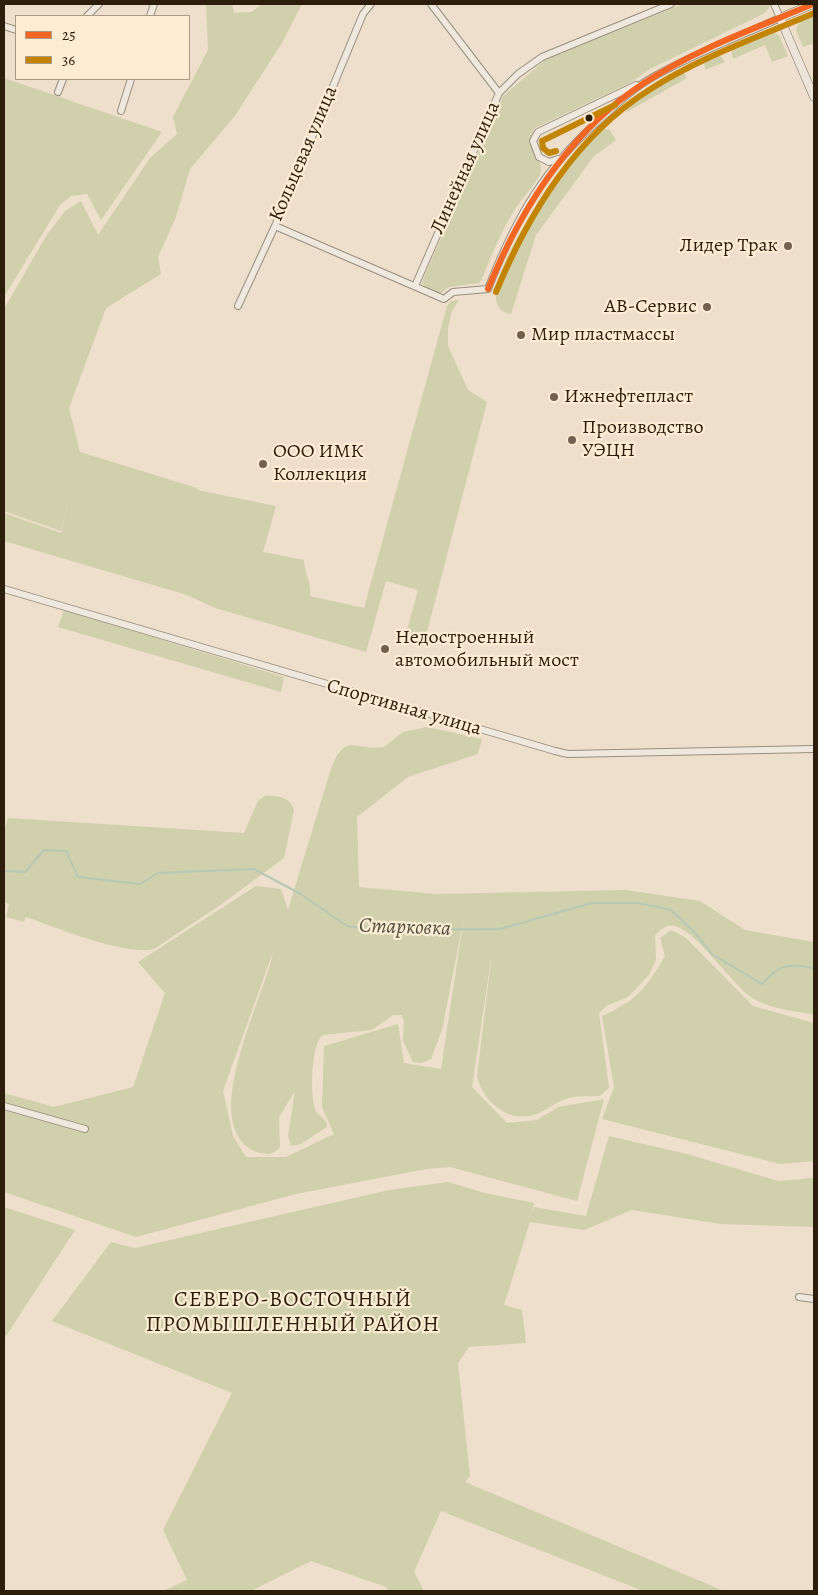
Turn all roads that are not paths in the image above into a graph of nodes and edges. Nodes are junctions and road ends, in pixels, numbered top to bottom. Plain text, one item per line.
1 (99, 4) edge
2 (371, 4) edge
3 (431, 4) edge
4 (672, 4) edge
5 (774, 4) edge
6 (813, 4) edge
7 (89, 15) edge
8 (780, 18) junction
9 (4, 20) edge
10 (10, 28) edge
11 (653, 77) junction
12 (63, 80) edge
13 (131, 80) edge
14 (58, 92) dead end
15 (499, 93) junction
16 (814, 97) edge
17 (121, 111) dead end
18 (559, 159) junction
19 (275, 226) junction
20 (415, 286) junction
21 (238, 306) dead end
22 (4, 589) edge
23 (814, 749) edge
24 (4, 1106) edge
25 (85, 1129) dead end
26 (799, 1296) dead end
27 (814, 1299) edge

1 - 7 street
2 - 19 street, Кольцевая улица
3 - 15 street
4 - 15 street, Линейная улица
5 - 8 street
6 - 8 main road
8 - 11 street
8 - 16 main road
9 - 10 street
11 - 18 street
11 - 18 street
12 - 14 street
13 - 17 street
15 - 20 street, Линейная улица
18 - 20 street
19 - 20 street
19 - 21 street, Кольцевая улица
22 - 23 street, Спортивная улица
24 - 25 street
26 - 27 street

